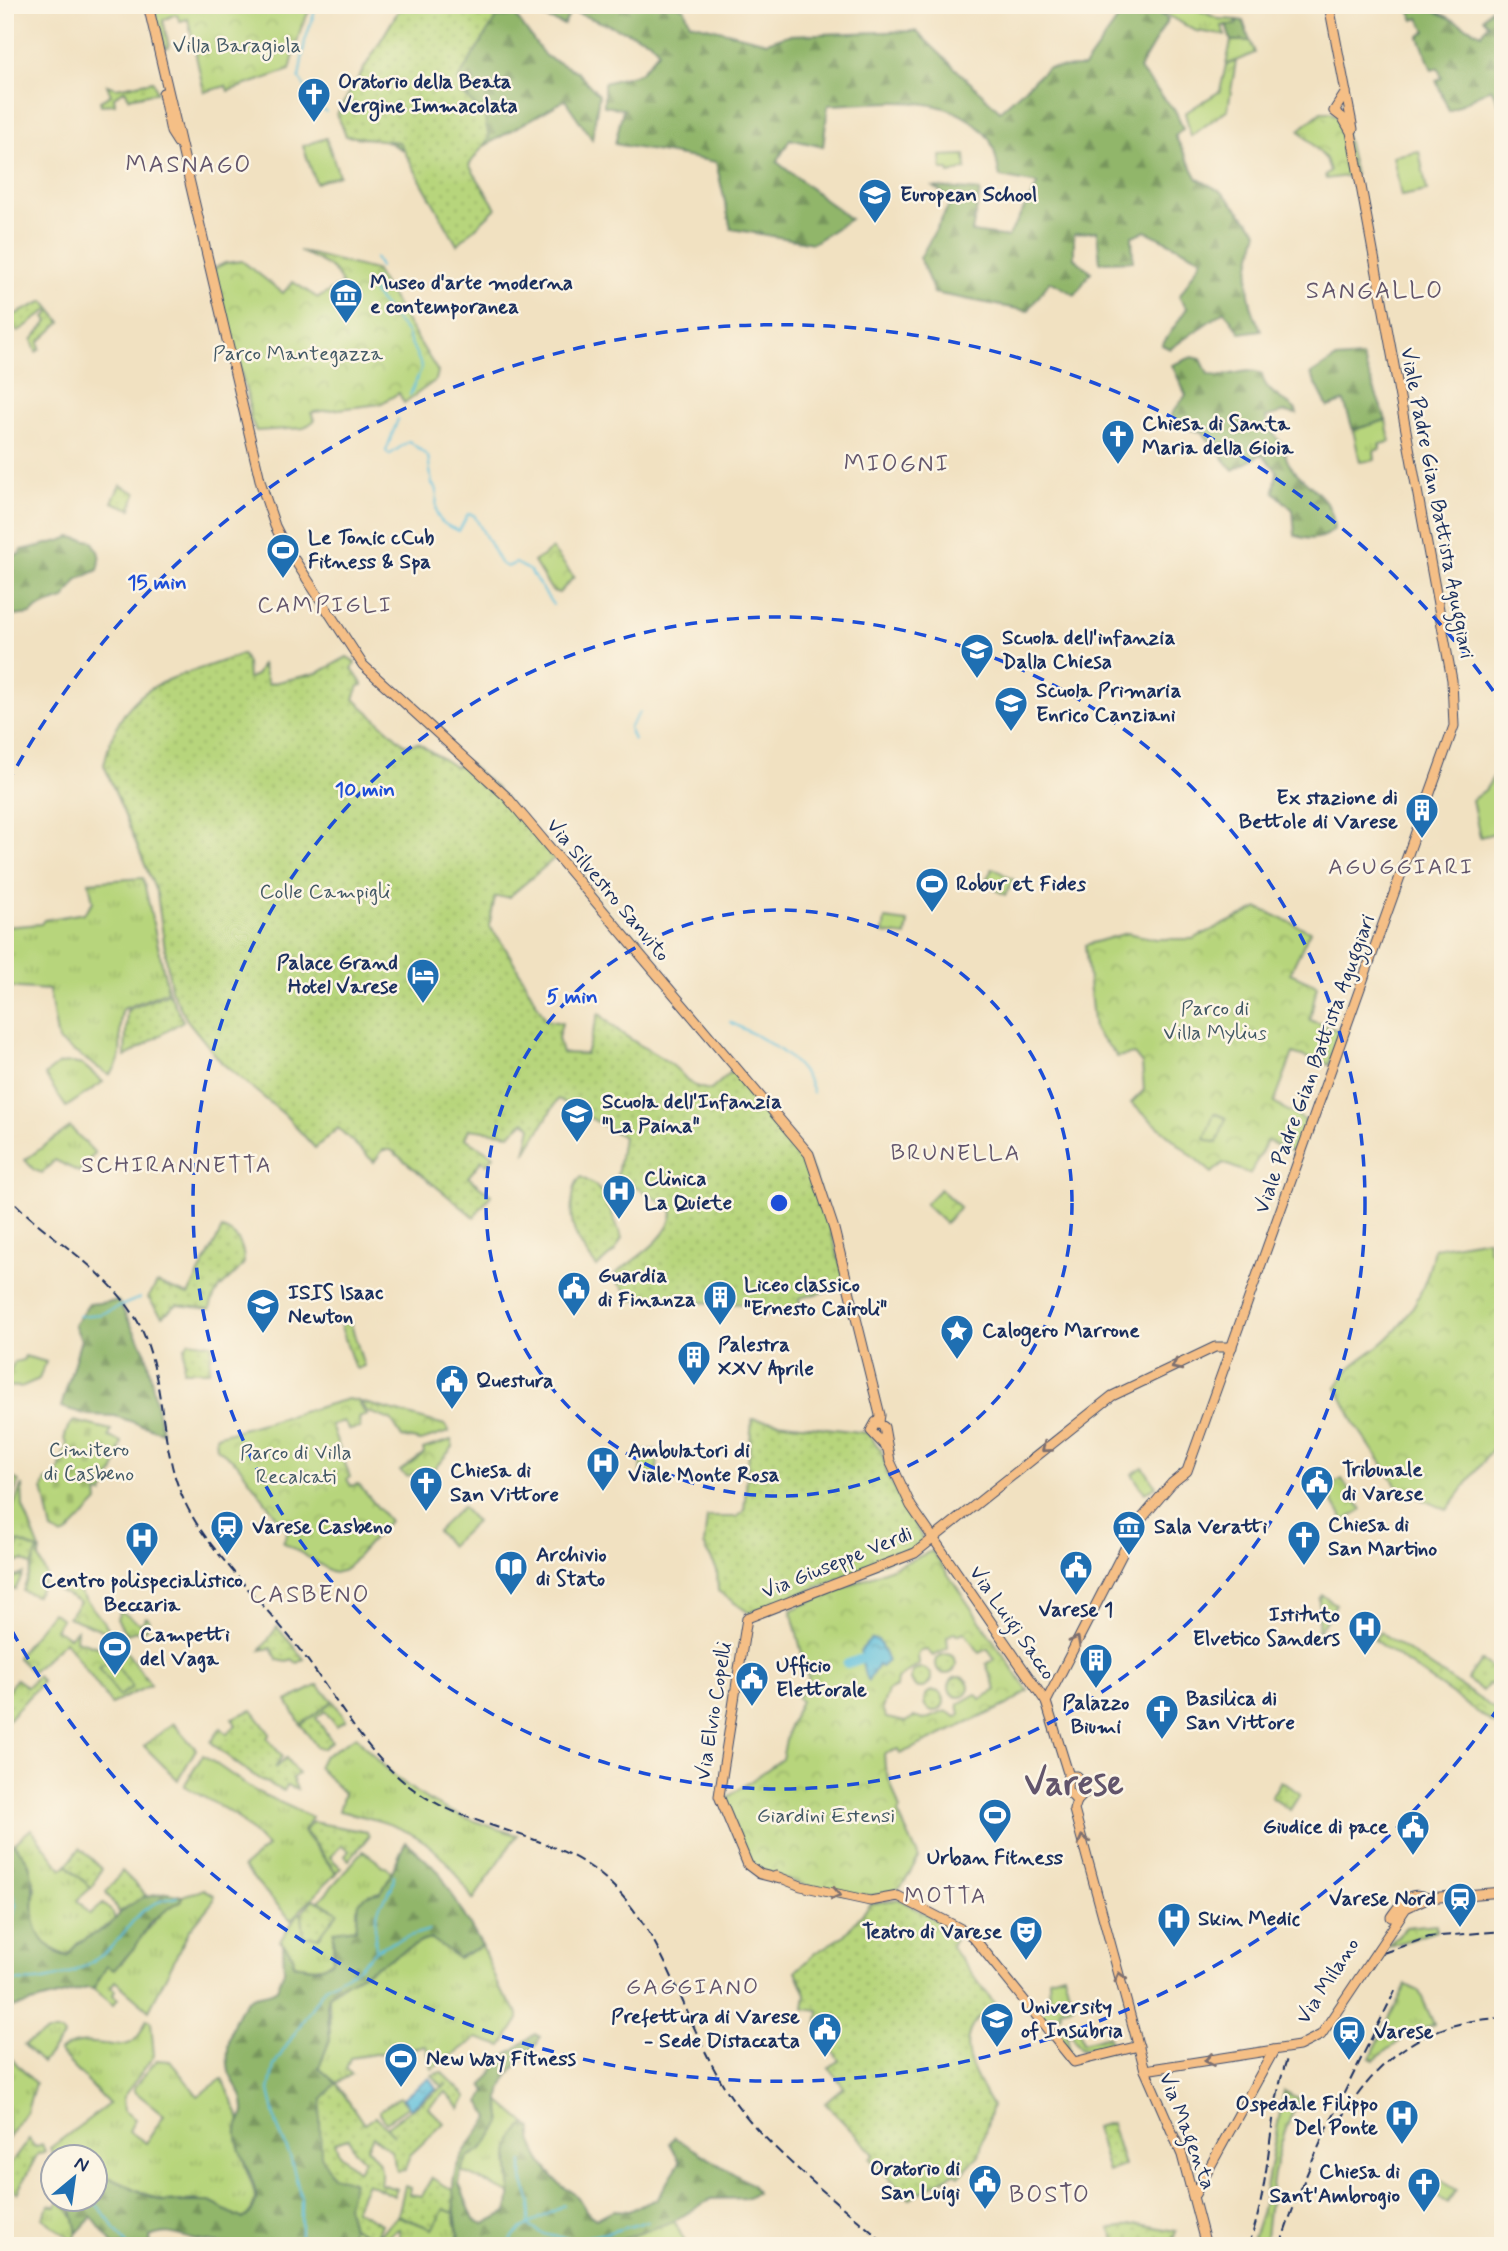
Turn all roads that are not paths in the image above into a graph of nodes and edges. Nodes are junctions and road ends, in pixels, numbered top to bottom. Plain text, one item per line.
1 (148, 5) edge
2 (1329, 5) edge
3 (1344, 103) junction
4 (1346, 116) junction
5 (1232, 1347) junction
6 (879, 1422) junction
7 (884, 1432) junction
8 (874, 1435) junction
9 (887, 1448) junction
10 (932, 1541) junction
11 (753, 1616) joint
12 (1046, 1702) junction
13 (1071, 1775) junction
14 (1077, 1801) junction
15 (1503, 1892) edge
16 (1427, 1898) junction
17 (1310, 2042) junction
18 (1139, 2046) junction
19 (1273, 2050) junction
20 (1145, 2070) junction
21 (1195, 2194) junction
22 (1206, 2246) edge

1 - 6 main road, Via Silvestro Sanvito
2 - 3 main road, Viale Padre Gian Battista Aguggiari
3 - 4 main road
3 - 4 main road, Viale Padre Gian Battista Aguggiari
4 - 5 main road, Viale Padre Gian Battista Aguggiari
5 -> 10 main road, Via Giuseppe Verdi
12 -> 5 main road, Viale Padre Gian Battista Aguggiari
6 - 7 main road, Via Luigi Sacco
6 - 8 main road
7 - 8 main road
7 - 9 main road, Via Luigi Sacco
8 - 9 main road
9 - 10 main road, Via Luigi Sacco
10 - 11 main road, Via Giuseppe Verdi
10 - 12 main road, Via Luigi Sacco
11 -> 18 main road, Via Elvio Copelli
12 - 13 main road, Via Luigi Sacco
13 - 14 main road
13 - 14 main road
18 -> 14 main road, Via Magenta
15 - 16 main road
16 - 17 main road, Via Milano
16 - 17 main road, Via Milano
17 - 19 main road, Via Milano
18 - 20 main road, Via Magenta
19 -> 20 main road, Via Milano
19 - 21 main road
20 - 21 main road, Via Magenta
21 - 22 main road, Via Magenta

